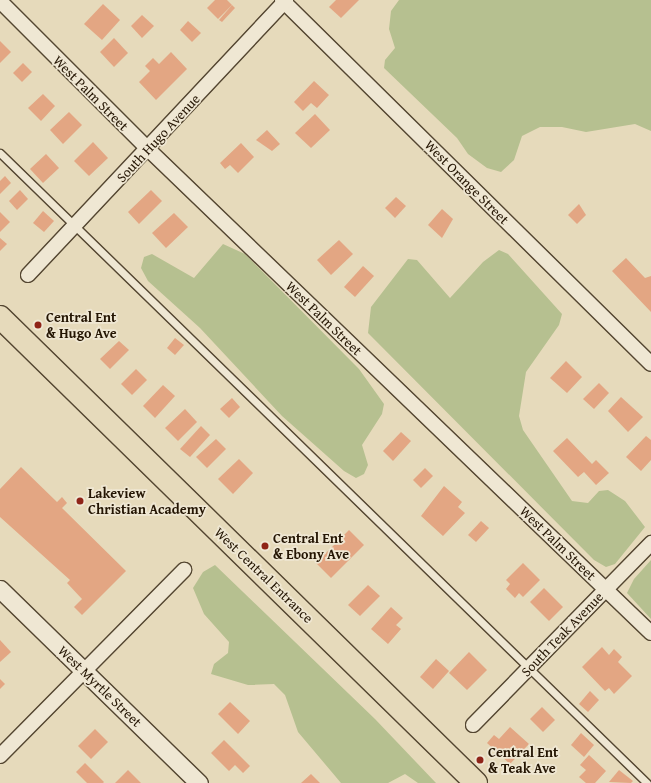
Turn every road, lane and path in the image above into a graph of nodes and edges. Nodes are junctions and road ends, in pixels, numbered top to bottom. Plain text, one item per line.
1 (0, 0) edge
2 (284, 1) edge
3 (148, 149) junction
4 (0, 153) edge
5 (75, 226) junction
6 (28, 275) dead end
7 (0, 318) edge
8 (651, 364) edge
9 (651, 543) edge
10 (184, 570) dead end
11 (0, 589) edge
12 (606, 589) junction
13 (651, 633) edge
14 (528, 669) junction
15 (86, 672) junction
16 (473, 725) dead end
17 (0, 756) edge
18 (198, 783) edge
19 (476, 783) edge
20 (647, 783) edge

1 - 3 street, West Palm Street
2 - 3 street, South Hugo Avenue
2 - 8 street, West Orange Street
3 - 5 street, South Hugo Avenue
3 - 12 street, West Palm Street
4 - 5 lane
5 - 6 street, South Hugo Avenue
5 - 14 lane
7 - 19 highway, West Central Entrance
9 - 12 street, South Teak Avenue
10 - 15 street
11 - 15 street, West Myrtle Street
12 - 13 street, West Palm Street
12 - 14 street, South Teak Avenue
14 - 16 street, South Teak Avenue
14 - 20 lane
15 - 17 street
15 - 18 street, West Myrtle Street

